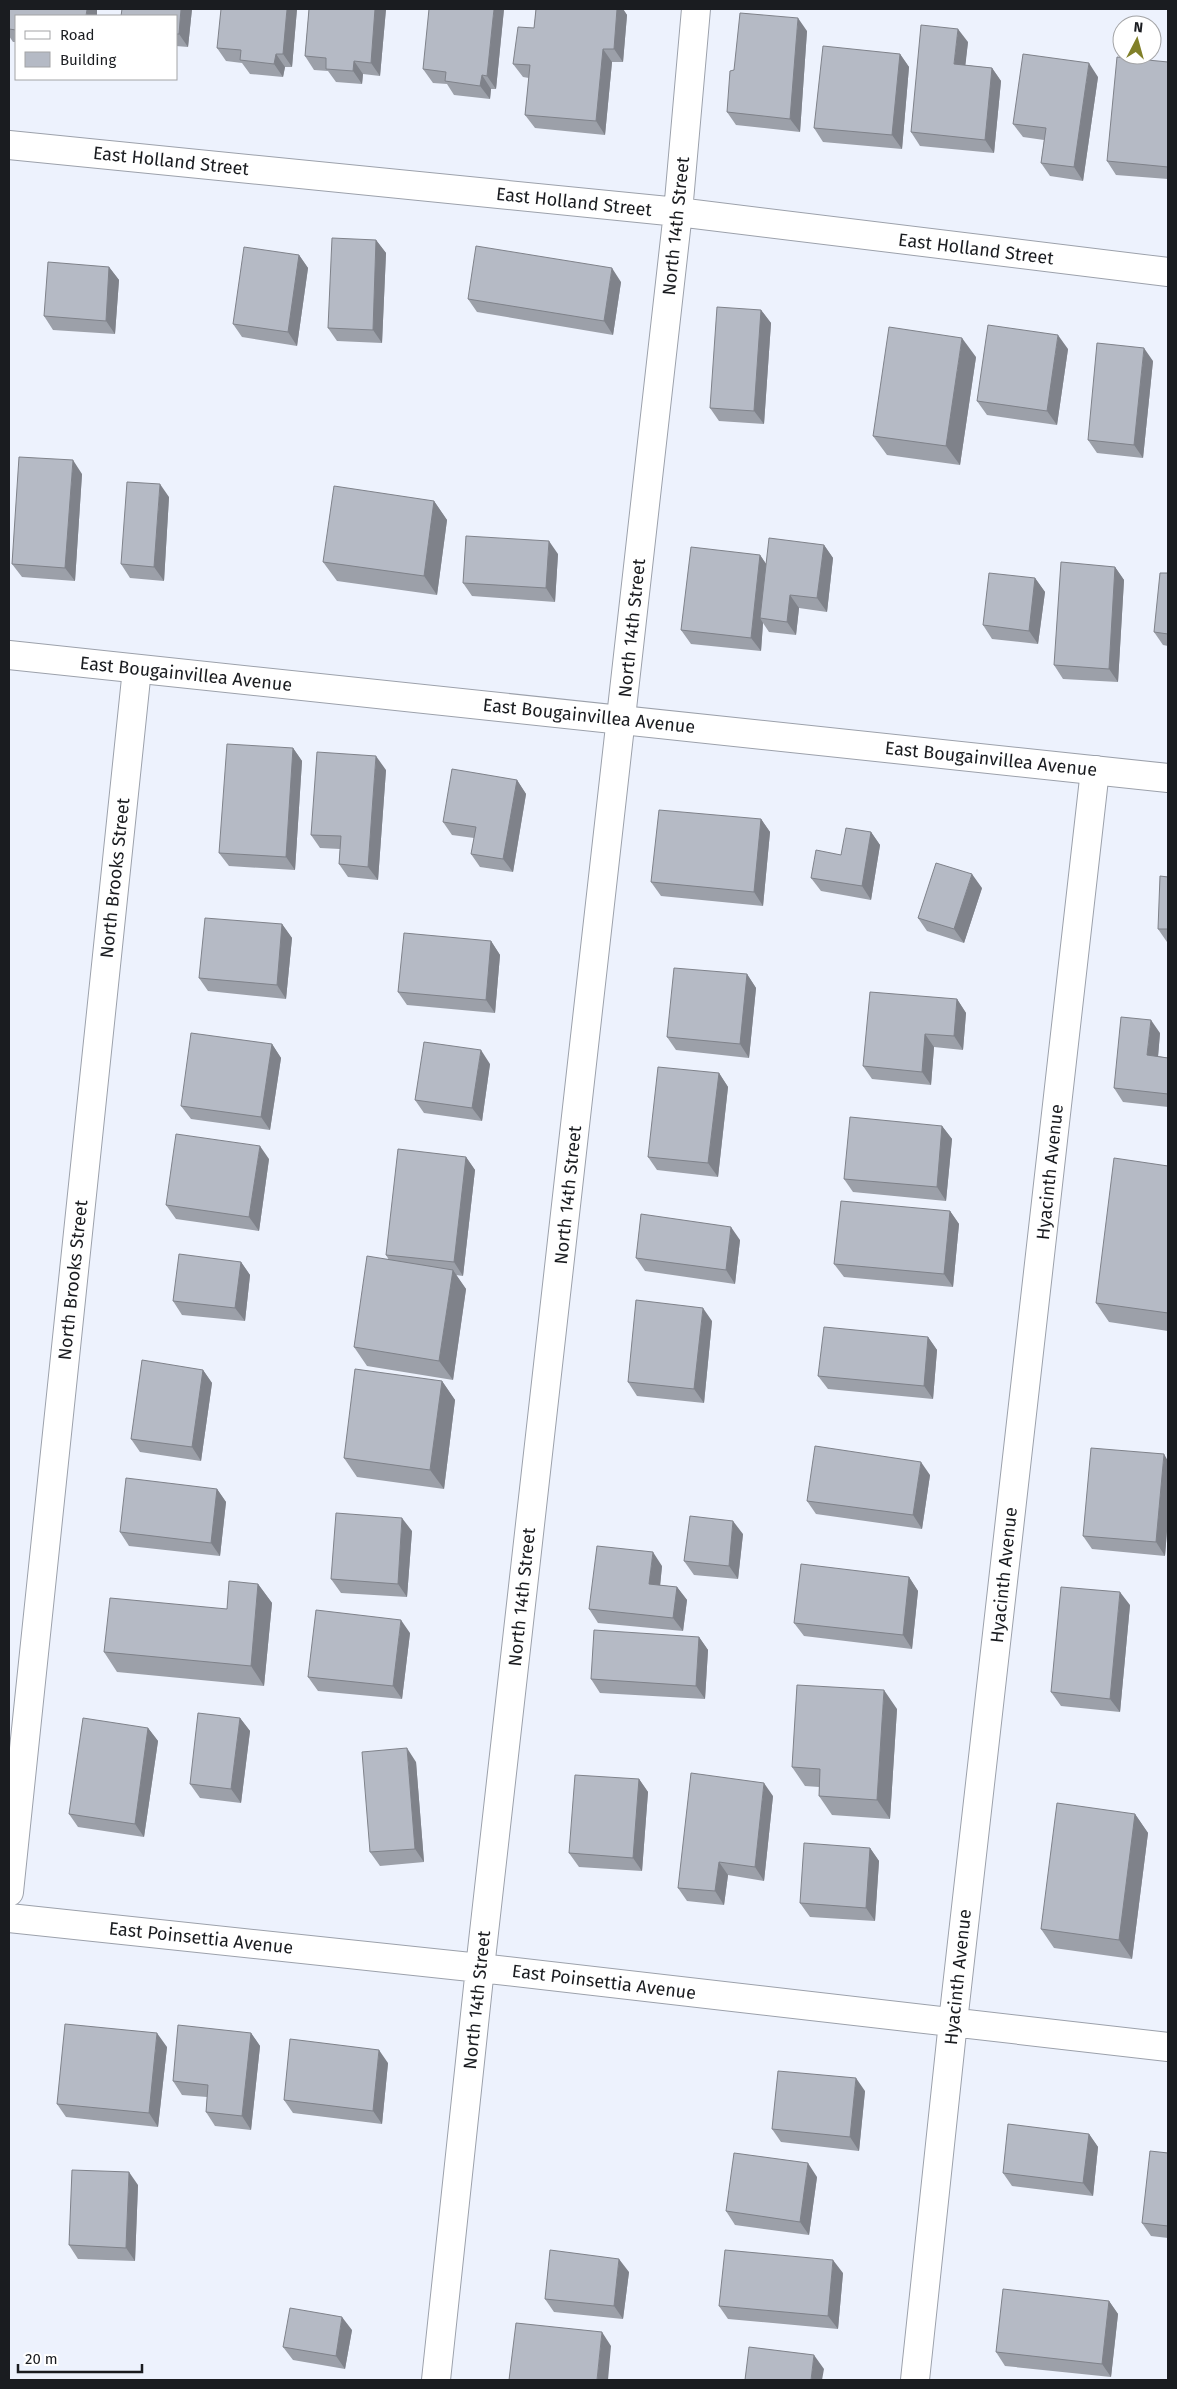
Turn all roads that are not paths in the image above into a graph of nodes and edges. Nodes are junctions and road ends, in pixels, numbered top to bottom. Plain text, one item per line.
1 (696, 9) edge
2 (9, 145) edge
3 (678, 212) junction
4 (1168, 272) edge
5 (9, 655) edge
6 (137, 669) junction
7 (622, 720) junction
8 (1095, 770) junction
9 (1168, 778) edge
10 (9, 1892) edge
11 (9, 1918) edge
12 (480, 1968) junction
13 (953, 2022) junction
14 (1168, 2047) edge
15 (436, 2380) edge
16 (915, 2380) edge

1 - 3 street, North 14th Street
2 - 3 street, East Holland Street
3 - 4 street, East Holland Street
3 - 7 street, North 14th Street
5 - 6 street, East Bougainvillea Avenue
6 - 7 street, East Bougainvillea Avenue
6 - 10 street, North Brooks Street
7 - 8 street, East Bougainvillea Avenue
7 - 12 street, North 14th Street
8 - 9 street, East Bougainvillea Avenue
8 - 13 street, Hyacinth Avenue
11 - 12 street, East Poinsettia Avenue
12 - 13 street, East Poinsettia Avenue
12 - 15 street, North 14th Street
13 - 14 street, East Poinsettia Avenue
13 - 16 street, Hyacinth Avenue

